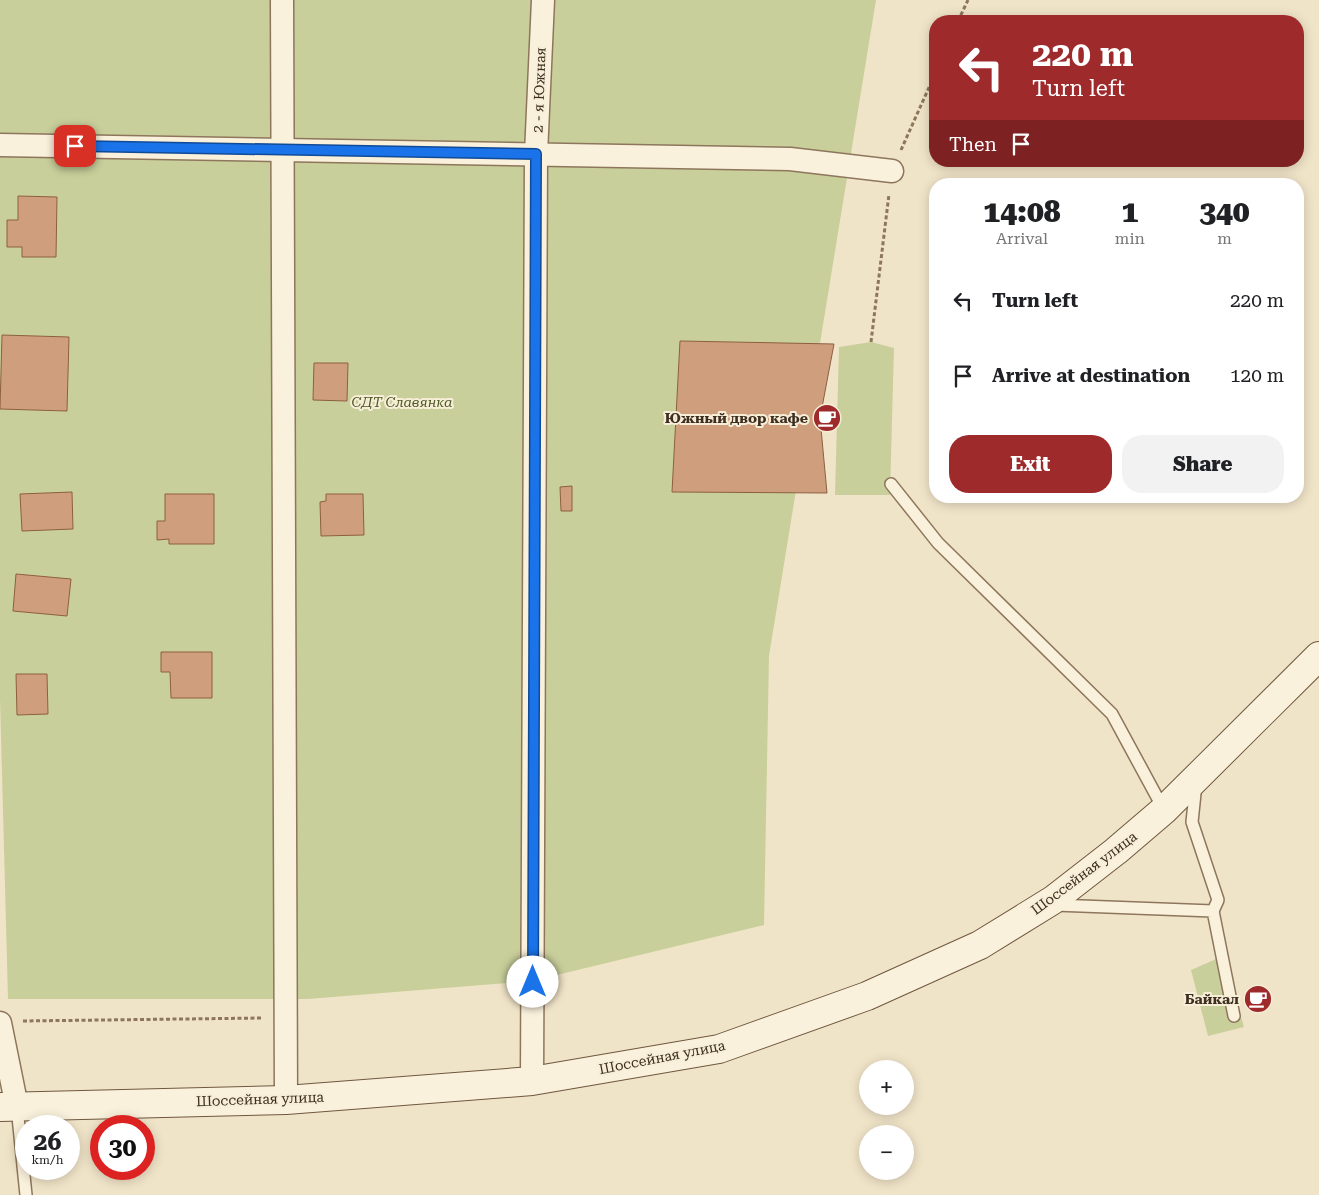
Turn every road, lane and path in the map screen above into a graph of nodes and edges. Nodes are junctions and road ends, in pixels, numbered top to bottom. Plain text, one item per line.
1 (282, 0) edge
2 (543, 0) edge
3 (968, 0) edge
4 (961, 15) edge
5 (929, 88) edge
6 (0, 145) edge
7 (283, 150) junction
8 (536, 154) junction
9 (892, 171) junction
10 (871, 342) dead end
11 (891, 484) dead end
12 (1319, 656) edge
13 (1197, 778) junction
14 (1164, 810) junction
15 (1045, 904) junction
16 (1213, 911) junction
17 (1234, 1016) dead end
18 (284, 1018) junction
19 (10, 1022) edge
20 (532, 1080) junction
21 (286, 1100) junction
22 (8, 1107) edge
23 (26, 1195) edge

1 - 7 street
2 - 8 street, 2 - я Южная
3 - 4 path
5 - 9 path
6 - 7 street
7 - 8 street
7 - 18 street
8 - 9 street
8 - 20 street, 2 - я Южная
9 - 10 path
11 - 14 lane
12 - 13 main road, Шоссейная улица
13 - 14 main road, Шоссейная улица
13 - 16 lane
14 - 15 main road, Шоссейная улица
15 - 16 lane
15 - 20 main road, Шоссейная улица
16 - 17 lane
18 - 19 path
18 - 21 street
19 - 22 street
20 - 21 main road, Шоссейная улица
21 - 22 main road, Шоссейная улица
22 - 23 lane

